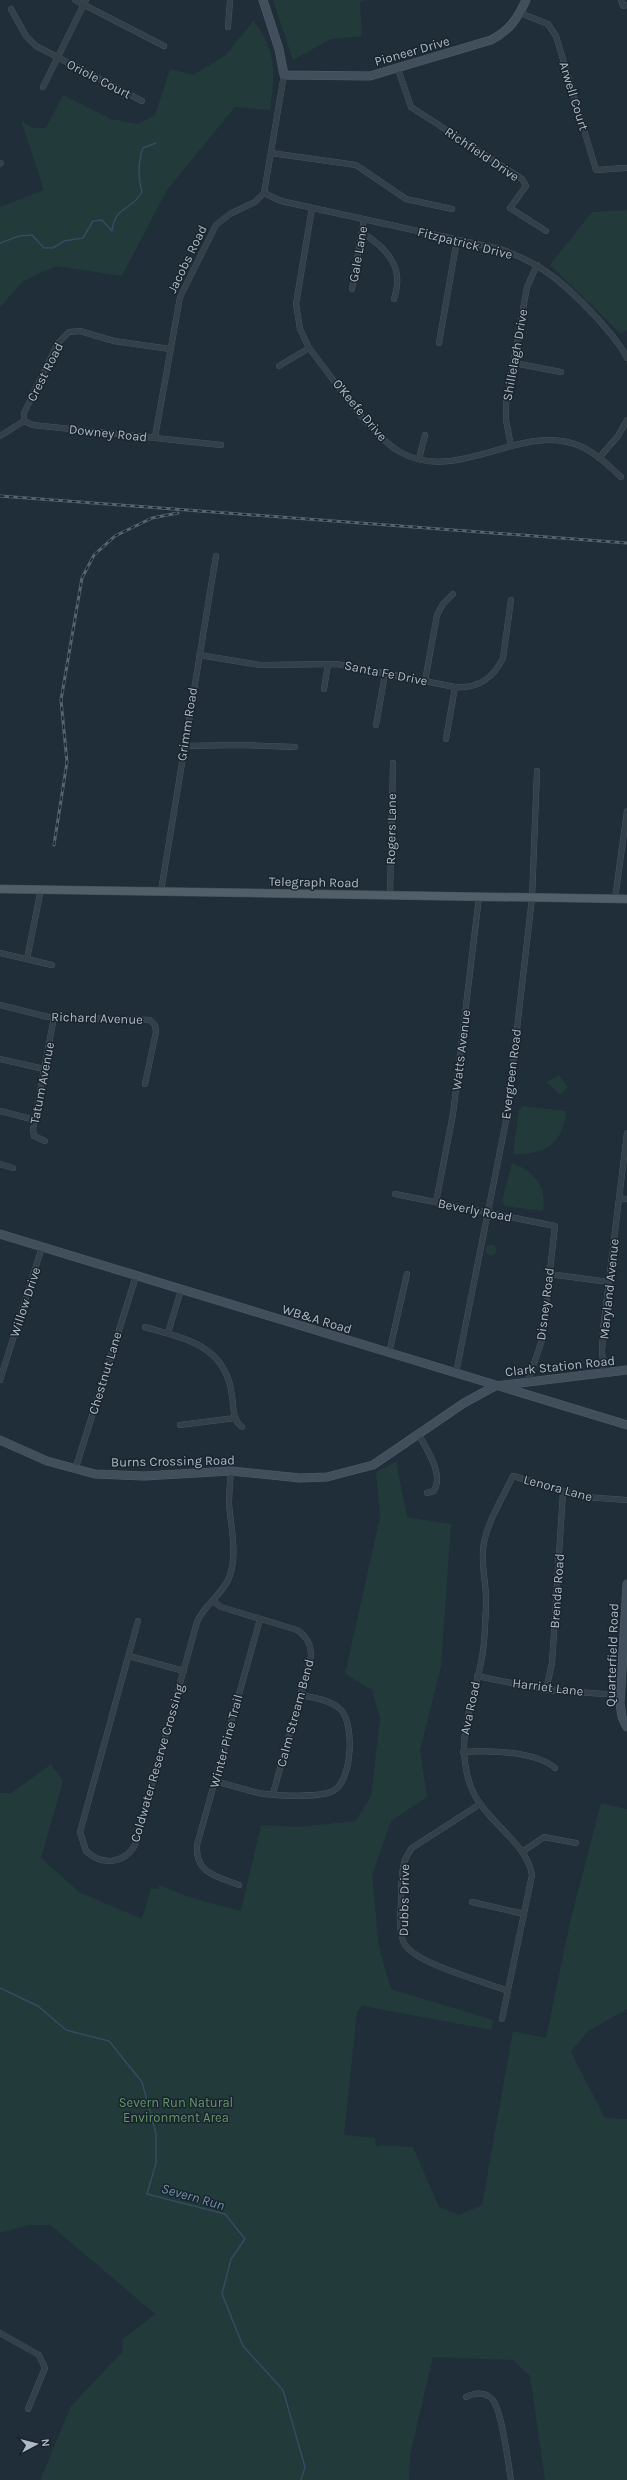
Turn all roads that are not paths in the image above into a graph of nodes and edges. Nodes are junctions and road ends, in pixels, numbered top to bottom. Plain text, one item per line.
1 (76, 0) edge
2 (230, 0) edge
3 (264, 0) edge
4 (526, 0) edge
5 (621, 0) edge
6 (85, 2) edge
7 (627, 5) edge
8 (11, 9) dead end
9 (520, 13) junction
10 (228, 27) dead end
11 (164, 46) dead end
12 (57, 57) junction
13 (398, 69) junction
14 (284, 75) junction
15 (43, 87) dead end
16 (142, 101) dead end
17 (271, 153) junction
18 (625, 168) dead end
19 (264, 193) junction
20 (312, 208) junction
21 (452, 209) dead end
22 (364, 220) junction
23 (546, 231) dead end
24 (362, 234) junction
25 (457, 240) junction
26 (537, 265) junction
27 (352, 289) dead end
28 (394, 299) dead end
29 (439, 343) dead end
30 (309, 348) junction
31 (170, 349) junction
32 (627, 358) edge
33 (514, 363) junction
34 (279, 366) dead end
35 (561, 372) dead end
36 (627, 420) edge
37 (24, 421) junction
38 (425, 435) dead end
39 (0, 436) edge
40 (155, 437) junction
41 (221, 445) dead end
42 (511, 446) junction
43 (599, 458) junction
44 (419, 459) junction
45 (621, 477) dead end
46 (216, 556) dead end
47 (453, 594) dead end
48 (511, 600) dead end
49 (198, 655) junction
50 (328, 664) junction
51 (385, 674) junction
52 (424, 681) junction
53 (455, 687) junction
54 (324, 689) dead end
55 (376, 725) dead end
56 (446, 739) dead end
57 (183, 746) junction
58 (295, 747) dead end
59 (393, 763) dead end
60 (537, 771) dead end
61 (627, 811) edge
62 (0, 888) edge
63 (41, 889) junction
64 (161, 891) junction
65 (390, 895) junction
66 (479, 897) junction
67 (532, 898) junction
68 (615, 899) junction
69 (627, 899) edge
70 (0, 953) edge
71 (27, 959) junction
72 (52, 965) dead end
73 (0, 1005) edge
74 (54, 1017) junction
75 (0, 1059) edge
76 (44, 1069) junction
77 (145, 1084) dead end
78 (0, 1112) edge
79 (35, 1120) junction
80 (627, 1133) edge
81 (45, 1141) dead end
82 (0, 1164) edge
83 (13, 1168) dead end
84 (396, 1194) dead end
85 (619, 1198) junction
86 (627, 1199) edge
87 (436, 1202) junction
88 (489, 1212) junction
89 (555, 1226) joint
90 (0, 1234) edge
91 (42, 1247) junction
92 (407, 1274) dead end
93 (549, 1274) junction
94 (136, 1276) junction
95 (609, 1282) junction
96 (181, 1290) junction
97 (145, 1327) dead end
98 (168, 1333) junction
99 (389, 1353) junction
100 (627, 1370) edge
101 (456, 1374) junction
102 (605, 1374) junction
103 (0, 1380) edge
104 (528, 1381) junction
105 (495, 1386) junction
106 (234, 1418) junction
107 (180, 1425) dead end
108 (627, 1425) edge
109 (242, 1427) dead end
110 (418, 1435) junction
111 (0, 1440) edge
112 (75, 1470) junction
113 (231, 1471) junction
114 (513, 1476) joint
115 (563, 1492) junction
116 (427, 1493) dead end
117 (627, 1500) edge
118 (627, 1584) edge
119 (213, 1601) junction
120 (260, 1619) junction
121 (138, 1622) dead end
122 (129, 1656) junction
123 (184, 1671) junction
124 (477, 1676) junction
125 (546, 1690) junction
126 (620, 1694) junction
127 (301, 1695) junction
128 (627, 1727) edge
129 (463, 1752) junction
130 (555, 1768) dead end
131 (215, 1781) junction
132 (273, 1794) junction
133 (480, 1804) junction
134 (576, 1843) dead end
135 (522, 1852) junction
136 (239, 1885) dead end
137 (472, 1902) dead end
138 (524, 1914) junction
139 (508, 1991) junction
140 (502, 2019) dead end
141 (0, 2333) edge
142 (466, 2397) dead end
143 (28, 2409) dead end
144 (511, 2480) edge

1 - 6 street
2 - 10 street
3 - 14 street
4 - 9 street, Pioneer Drive
5 - 7 street
6 - 11 street
6 - 12 street
8 - 12 street, Oriole Court
9 - 13 street, Pioneer Drive
9 - 18 street, Arwell Court
12 - 15 street
12 - 16 street, Oriole Court
13 - 14 street, Pioneer Drive
13 - 23 street, Richfield Drive
14 - 17 street
17 - 19 street
17 - 21 street
19 - 20 street, Fitzpatrick Drive
19 - 31 street, Jacobs Road
20 - 22 street, Fitzpatrick Drive
20 - 30 street, O'Keefe Drive
22 - 24 street, Gale Lane
22 - 25 street, Fitzpatrick Drive
24 - 27 street, Gale Lane
24 - 28 street
25 - 26 street, Fitzpatrick Drive
25 - 29 street
26 - 32 street, Fitzpatrick Drive
26 - 33 street, Shillelagh Drive
30 - 34 street
30 - 44 street, O'Keefe Drive
31 - 37 street, Crest Road
31 - 40 street, Jacobs Road
33 - 35 street
33 - 42 street, Shillelagh Drive
36 - 43 street
37 - 39 street
37 - 40 street, Downey Road
38 - 44 street
40 - 41 street, Downey Road
42 - 43 street, O'Keefe Drive
42 - 44 street, O'Keefe Drive
43 - 45 street, O'Keefe Drive
46 - 49 street, Grimm Road
47 - 52 street
48 - 53 street, Santa Fe Drive
49 - 50 street, Santa Fe Drive
49 - 57 street, Grimm Road
50 - 51 street, Santa Fe Drive
50 - 54 street
51 - 52 street, Santa Fe Drive
51 - 55 street
52 - 53 street, Santa Fe Drive
53 - 56 street
57 - 58 street
57 - 64 street, Grimm Road
59 - 65 street, Rogers Lane
60 - 67 street, Evergreen Road
61 - 68 street
62 - 63 main road, Telegraph Road
63 - 64 main road, Telegraph Road
63 - 71 street
64 - 65 main road, Telegraph Road
65 - 66 main road, Telegraph Road
66 - 67 main road, Telegraph Road
66 - 87 street, Watts Avenue
67 - 68 main road, Telegraph Road
67 - 88 street, Evergreen Road
68 - 69 main road, Telegraph Road
70 - 71 street
71 - 72 street
73 - 74 street, Richard Avenue
74 - 76 street, Tatum Avenue
74 - 77 street, Richard Avenue
75 - 76 street
76 - 79 street, Tatum Avenue
78 - 79 street
79 - 81 street, Tatum Avenue
80 - 85 street, Maryland Avenue
82 - 83 street
84 - 87 street, Beverly Road
85 - 86 street
85 - 95 street, Maryland Avenue
87 - 88 street, Beverly Road
88 - 89 street, Beverly Road
88 - 101 street, Evergreen Road
89 - 93 street, Disney Road
90 - 91 street, WB&A Road
91 - 94 street, WB&A Road
91 - 103 street, Willow Drive
92 - 99 street
93 - 95 street
93 - 104 street, Disney Road
94 - 96 street, WB&A Road
94 - 112 street, Chestnut Lane
95 - 102 street, Maryland Avenue
96 - 98 street
96 - 99 street, WB&A Road
97 - 98 street
98 - 106 street
99 - 101 street, WB&A Road
100 - 102 street, Clark Station Road
101 - 105 street, WB&A Road
102 - 104 street, Clark Station Road
104 - 105 street, Clark Station Road
105 - 108 street, WB&A Road
105 - 110 street, Burns Crossing Road
106 - 107 street
106 - 109 street
110 - 113 street, Burns Crossing Road
110 - 116 street
111 - 112 street, Burns Crossing Road
112 - 113 street, Burns Crossing Road
113 - 119 street, Coldwater Reserve Crossing
114 - 115 street, Lenora Lane
114 - 124 street, Ava Road
115 - 117 street, Lenora Lane
115 - 125 street, Brenda Road
118 - 126 street, Quarterfield Road
119 - 120 street, Calm Stream Bend
119 - 123 street, Coldwater Reserve Crossing
120 - 127 street, Calm Stream Bend
120 - 131 street, Winter Pine Trail
121 - 122 street, Coldwater Reserve Crossing
122 - 123 street
122 - 123 street, Coldwater Reserve Crossing
124 - 125 street, Harriet Lane
124 - 129 street, Ava Road
125 - 126 street, Harriet Lane
126 - 128 street, Quarterfield Road
127 - 132 street, Calm Stream Bend
127 - 132 street
129 - 130 street
129 - 133 street, Ava Road
131 - 132 street
131 - 136 street, Winter Pine Trail
133 - 135 street, Ava Road
133 - 139 street, Dubbs Drive
134 - 135 street
135 - 138 street, Ava Road
137 - 138 street
138 - 139 street, Ava Road
139 - 140 street, Ava Road
141 - 143 street
142 - 144 street

